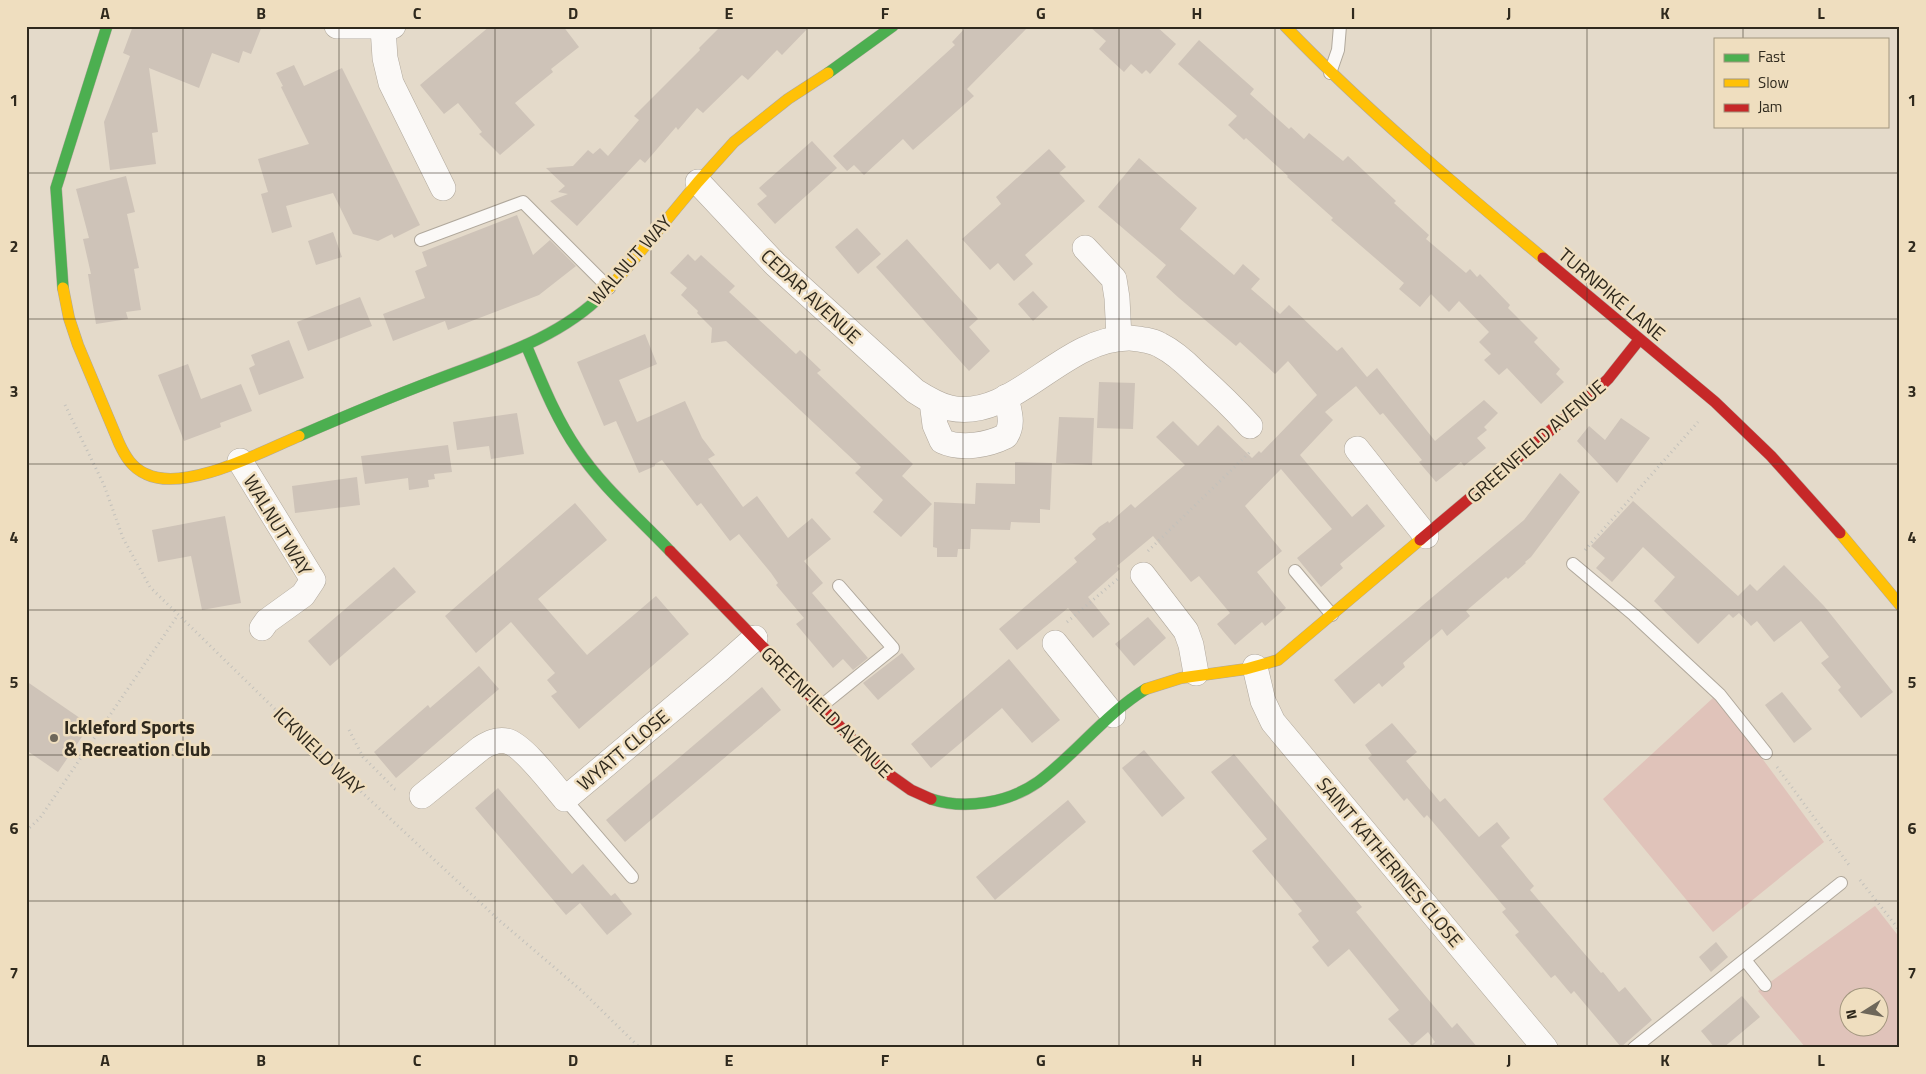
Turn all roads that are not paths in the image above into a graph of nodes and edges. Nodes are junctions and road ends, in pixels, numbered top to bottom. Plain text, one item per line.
1 (107, 26) edge
2 (337, 26) edge
3 (893, 26) edge
4 (1284, 26) edge
5 (1340, 26) edge
6 (388, 27) edge
7 (1330, 73) junction
8 (698, 182) junction
9 (443, 188) dead end
10 (421, 240) dead end
11 (1085, 248) dead end
12 (609, 288) junction
13 (1119, 338) junction
14 (1639, 340) junction
15 (526, 345) junction
16 (1006, 398) junction
17 (932, 402) junction
18 (1250, 426) road end
19 (1357, 449) dead end
20 (240, 461) junction
21 (1426, 536) junction
22 (1573, 564) road end
23 (1139, 570) road end
24 (1295, 571) dead end
25 (839, 586) dead end
26 (1900, 605) edge
27 (1332, 615) junction
28 (262, 628) dead end
29 (754, 638) junction
30 (1055, 643) road end
31 (1255, 667) junction
32 (1196, 673) junction
33 (820, 707) junction
34 (1113, 715) junction
35 (1766, 753) road end
36 (422, 796) road end
37 (565, 799) junction
38 (632, 877) dead end
39 (1841, 884) dead end
40 (1745, 960) junction
41 (1764, 986) dead end
42 (1545, 1048) edge
43 (1634, 1048) edge

1 - 20 street, WALNUT WAY
2 - 6 street
3 - 8 street, WALNUT WAY
4 - 7 street, TURNPIKE LANE
5 - 7 lane
6 - 9 street
7 - 14 street, TURNPIKE LANE
8 - 12 street, WALNUT WAY
8 - 17 street, CEDAR AVENUE
10 - 12 lane
11 - 13 street
12 - 15 street, WALNUT WAY
13 - 16 street, CEDAR AVENUE
13 - 18 street, CEDAR AVENUE
14 - 21 street, GREENFIELD AVENUE
14 - 26 street, TURNPIKE LANE
15 - 20 street, WALNUT WAY
15 - 29 street, GREENFIELD AVENUE
16 - 17 street, CEDAR AVENUE
16 - 17 street
19 - 21 street
20 - 28 street, WALNUT WAY
21 - 27 street, GREENFIELD AVENUE
22 - 35 lane
23 - 32 street
24 - 27 lane
25 - 33 lane
27 - 31 street, GREENFIELD AVENUE
29 - 33 street, GREENFIELD AVENUE
29 - 37 street, WYATT CLOSE
30 - 34 street
31 - 32 street, GREENFIELD AVENUE
31 - 42 street, SAINT KATHERINES CLOSE
32 - 34 street, GREENFIELD AVENUE
33 - 34 street, GREENFIELD AVENUE
36 - 37 street, WYATT CLOSE
37 - 38 lane
39 - 40 lane
40 - 41 lane
40 - 43 lane

